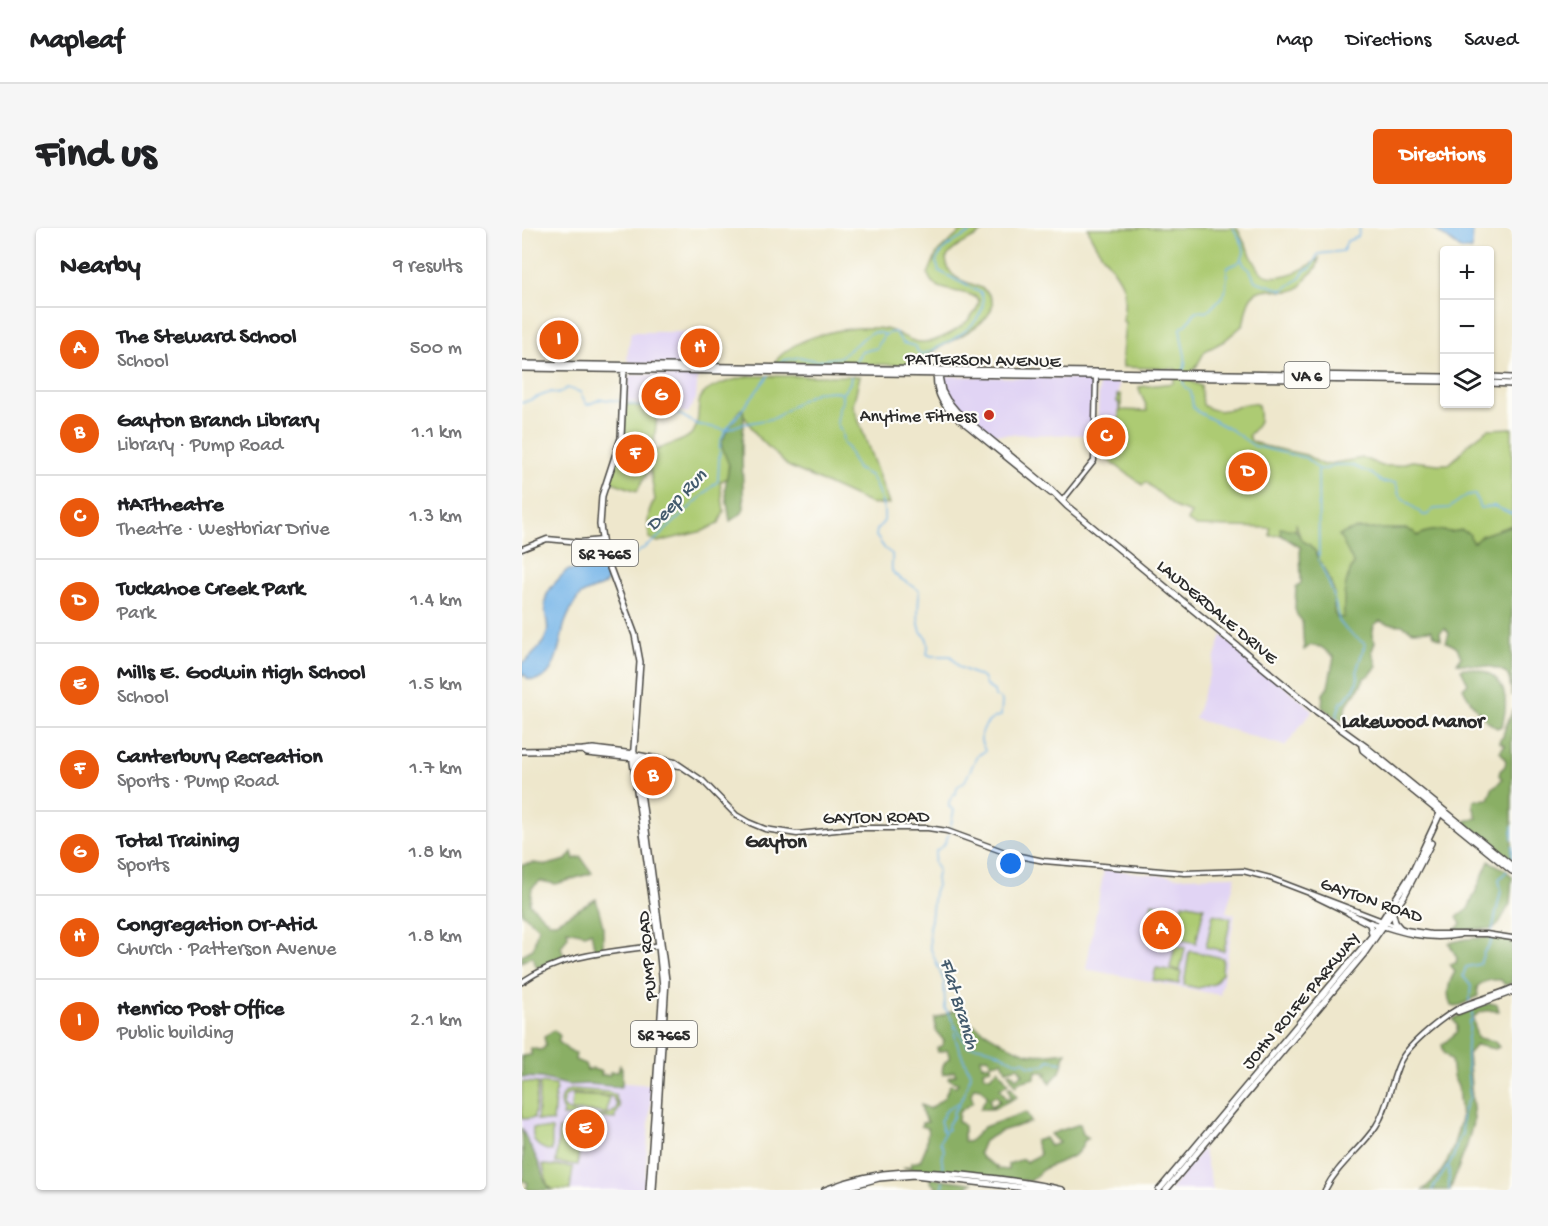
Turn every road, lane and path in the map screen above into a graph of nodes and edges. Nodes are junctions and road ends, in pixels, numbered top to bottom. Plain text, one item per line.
1 (522, 366) edge
2 (624, 368) junction
3 (938, 372) junction
4 (1096, 374) junction
5 (1440, 379) edge
6 (1494, 380) edge
7 (1512, 381) edge
8 (1060, 499) junction
9 (602, 540) junction
10 (522, 549) edge
11 (522, 751) edge
12 (634, 756) junction
13 (1443, 813) junction
14 (1452, 822) junction
15 (1439, 826) junction
16 (1512, 866) edge
17 (1512, 871) edge
18 (1303, 890) junction
19 (1350, 913) junction
20 (1393, 914) junction
21 (1383, 924) junction
22 (1400, 928) junction
23 (1468, 934) junction
24 (1372, 936) junction
25 (1512, 938) edge
26 (661, 945) junction
27 (522, 982) edge
28 (1512, 990) edge
29 (846, 1186) edge
30 (1050, 1189) edge
31 (651, 1190) edge
32 (825, 1190) edge
33 (836, 1190) edge
34 (1062, 1190) edge
35 (1159, 1190) edge
36 (1166, 1190) edge
37 (1325, 1190) edge

1 - 2 main road, PATTERSON AVENUE / VA 6
2 - 3 main road, PATTERSON AVENUE / VA 6
2 - 9 main road, PUMP ROAD / SR 7665
3 - 4 main road, PATTERSON AVENUE / VA 6
3 - 8 main road, LAUDERDALE DRIVE
4 - 5 main road, PATTERSON AVENUE / VA 6
4 - 8 street
6 - 7 main road
8 - 13 main road, LAUDERDALE DRIVE
9 - 10 street
9 - 12 main road, PUMP ROAD / SR 7665
11 - 12 main road, GAYTON ROAD
12 - 18 street, GAYTON ROAD
12 - 26 main road, PUMP ROAD / SR 7665
13 - 14 main road, LAUDERDALE DRIVE
13 - 15 main road, JOHN ROLFE PARKWAY
13 - 16 main road, LAUDERDALE DRIVE
13 - 21 main road, JOHN ROLFE PARKWAY
14 - 15 main road
14 - 17 main road, LAUDERDALE DRIVE
15 - 20 main road, JOHN ROLFE PARKWAY
18 - 19 street, GAYTON ROAD
18 - 21 street, GAYTON ROAD
19 - 21 street, GAYTON ROAD
19 - 24 main road
20 - 21 main road, JOHN ROLFE PARKWAY
20 - 22 main road
21 - 22 street, GAYTON ROAD
21 - 23 street, GAYTON ROAD
21 - 24 main road, JOHN ROLFE PARKWAY
21 - 36 main road, JOHN ROLFE PARKWAY
22 - 23 street, GAYTON ROAD
23 - 25 street, GAYTON ROAD
24 - 35 main road, JOHN ROLFE PARKWAY
26 - 27 street
26 - 31 main road, PUMP ROAD / SR 7665
28 - 37 street
29 - 30 main road
29 - 32 main road
29 - 33 main road
30 - 34 main road

